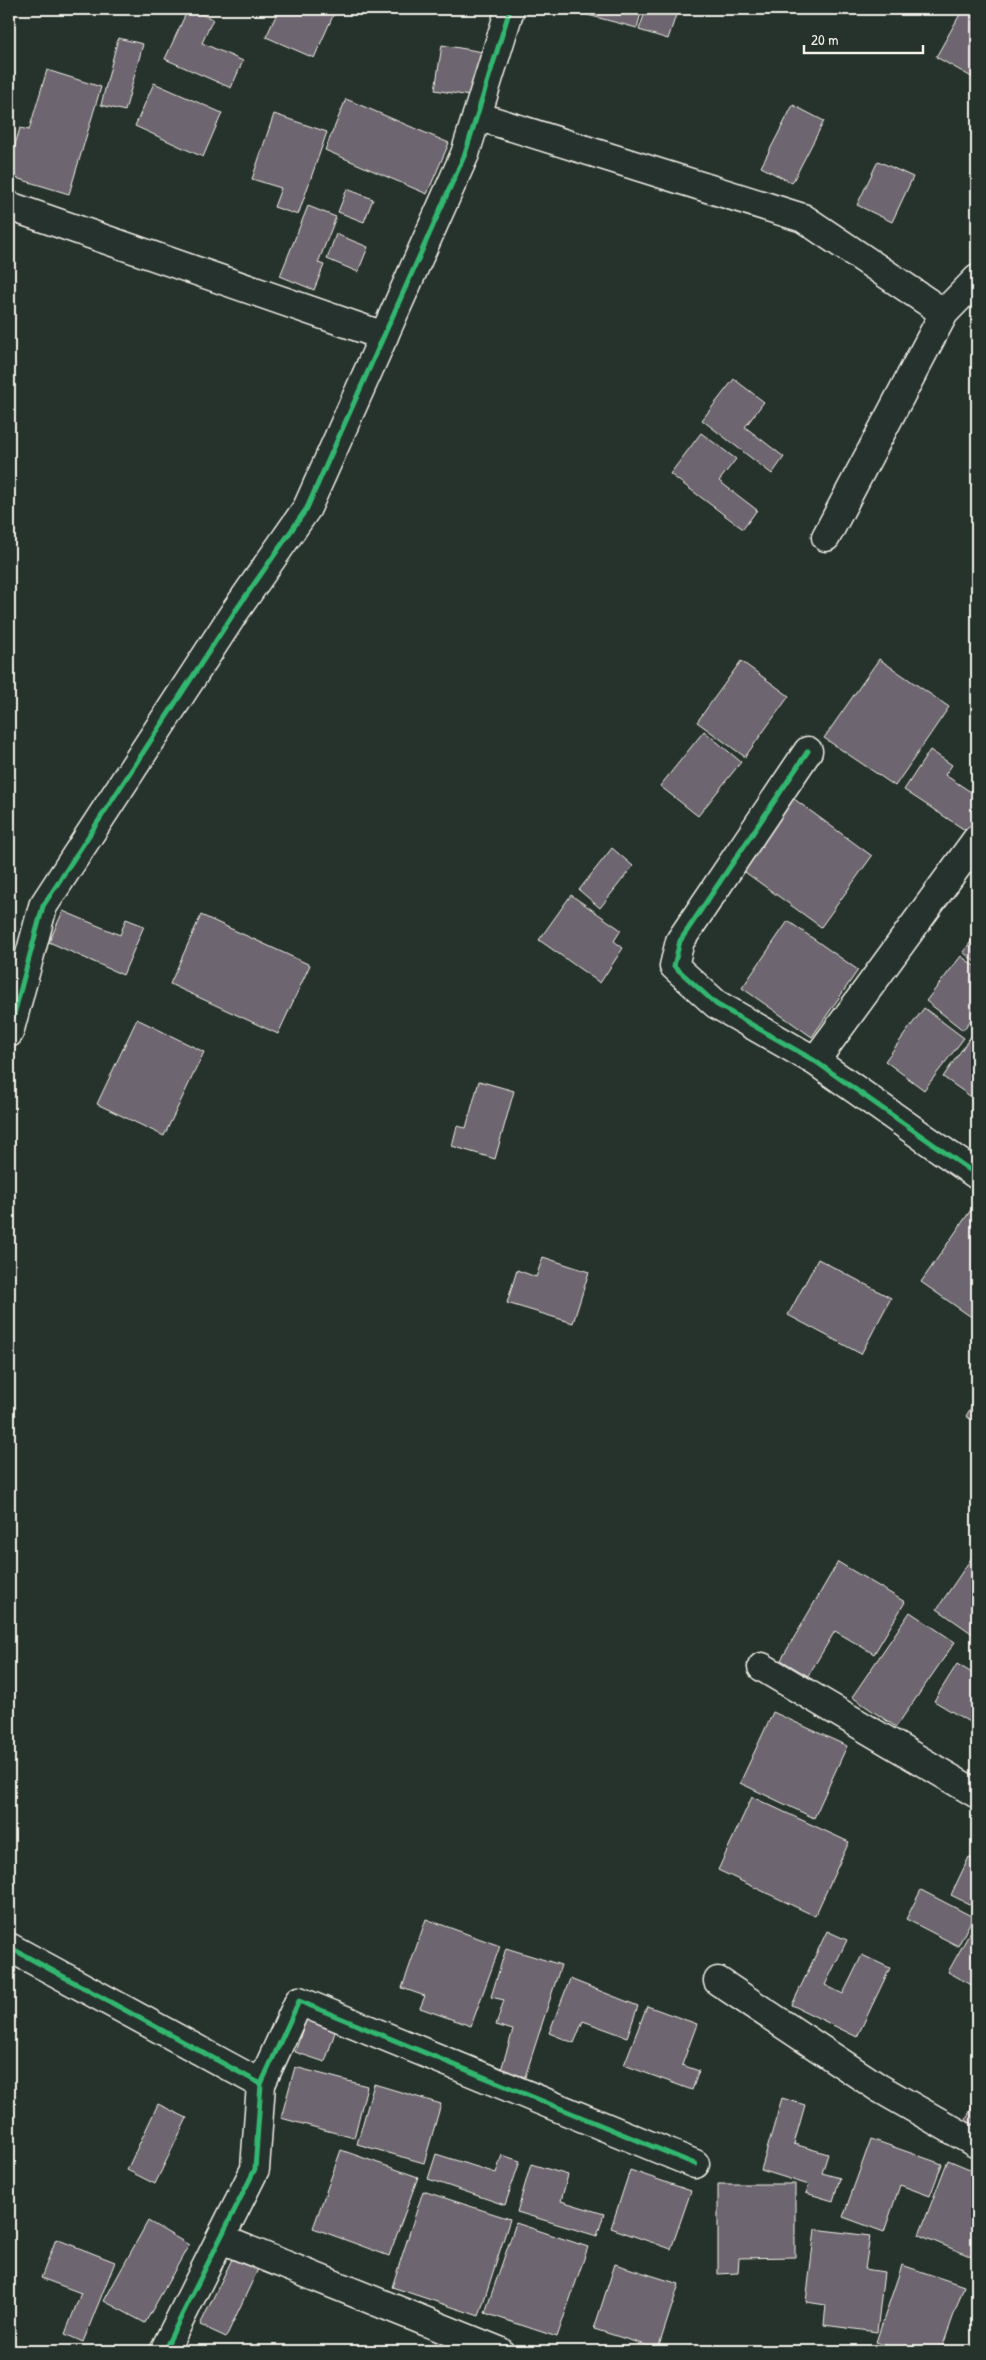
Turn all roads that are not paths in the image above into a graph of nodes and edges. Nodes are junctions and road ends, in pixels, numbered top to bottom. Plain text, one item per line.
1 (510, 9) edge
2 (477, 116) junction
3 (9, 206) edge
4 (977, 279) edge
5 (944, 313) junction
6 (384, 336) junction
7 (826, 537) dead end
8 (808, 751) dead end
9 (977, 839) edge
10 (9, 1033) edge
11 (815, 1061) junction
12 (977, 1175) edge
13 (762, 1667) dead end
14 (977, 1794) edge
15 (9, 1947) edge
16 (718, 1981) dead end
17 (260, 2084) junction
18 (977, 2144) edge
19 (695, 2164) dead end
20 (221, 2238) junction
21 (164, 2351) edge
22 (499, 2351) edge

1 - 2 street
2 - 5 street
2 - 6 street
3 - 6 street
4 - 5 street
5 - 7 street
6 - 10 street
8 - 11 street
9 - 11 street
11 - 12 street
13 - 14 street
15 - 17 street
16 - 18 street
17 - 19 street
17 - 20 street
20 - 21 street
20 - 22 street

